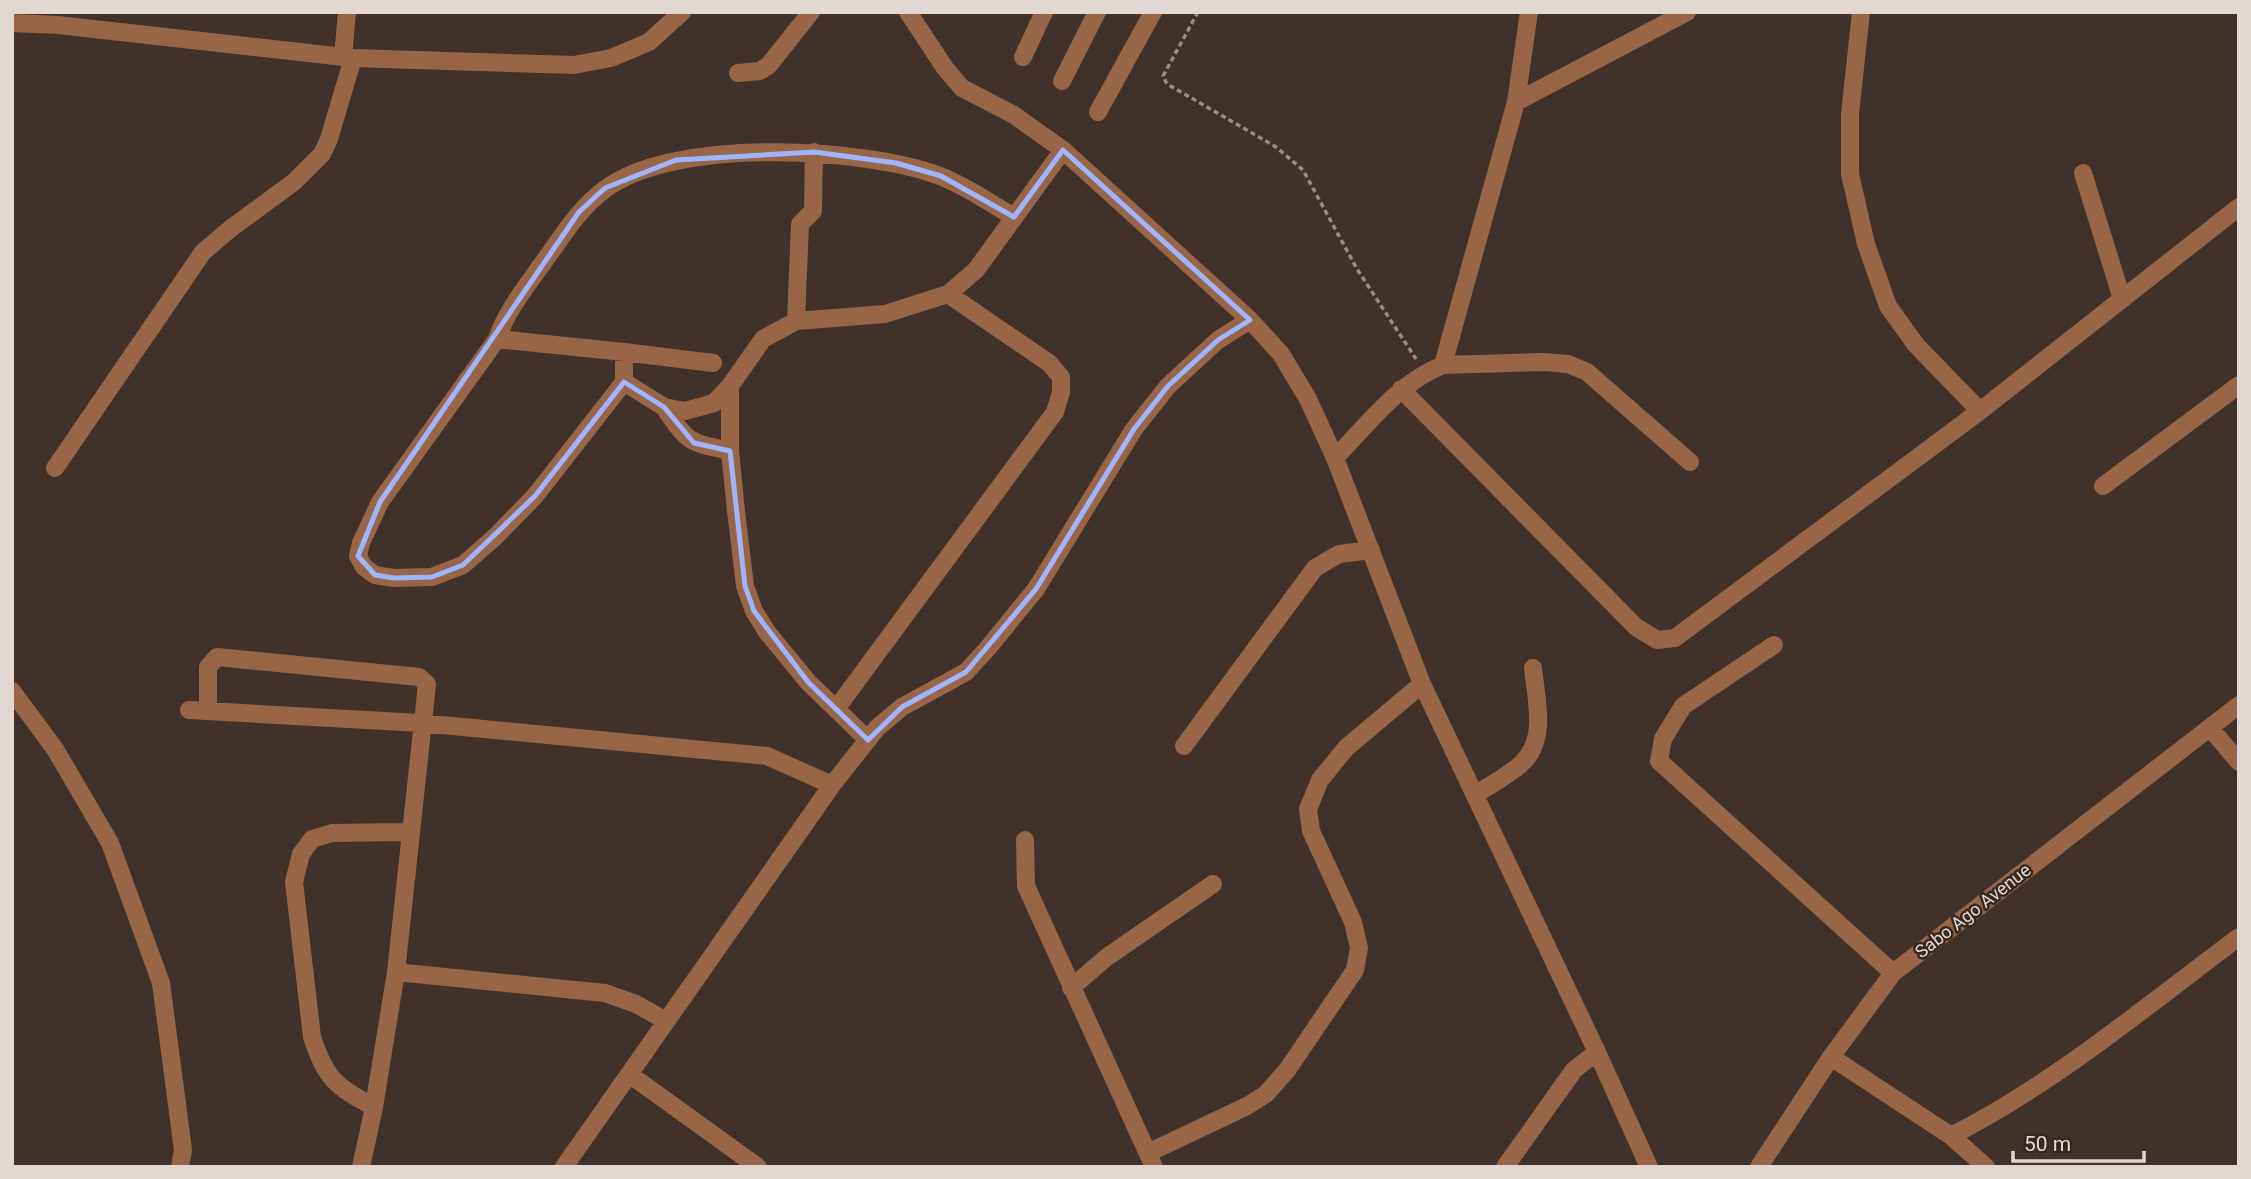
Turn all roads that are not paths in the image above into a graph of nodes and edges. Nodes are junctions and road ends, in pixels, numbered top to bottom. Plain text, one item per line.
1 (346, 12) edge
2 (682, 12) edge
3 (811, 12) edge
4 (908, 12) edge
5 (1044, 12) edge
6 (1097, 12) edge
7 (1153, 12) edge
8 (1529, 12) edge
9 (1688, 12) edge
10 (1861, 12) edge
11 (12, 23) edge
12 (348, 57) junction
13 (1023, 57) dead end
14 (738, 73) dead end
15 (1062, 81) dead end
16 (1516, 102) junction
17 (1098, 112) dead end
18 (1063, 150) junction
19 (814, 152) junction
20 (2083, 173) dead end
21 (2239, 207) edge
22 (1014, 217) junction
23 (948, 294) junction
24 (2122, 299) junction
25 (1250, 320) junction
26 (796, 321) junction
27 (497, 339) junction
28 (624, 352) junction
29 (713, 363) dead end
30 (1443, 365) junction
31 (624, 382) junction
32 (2239, 385) edge
33 (730, 386) junction
34 (1401, 389) junction
35 (664, 407) junction
36 (1980, 411) junction
37 (730, 451) junction
38 (1335, 458) junction
39 (1690, 462) dead end
40 (55, 467) dead end
41 (2103, 486) dead end
42 (1371, 550) junction
43 (1774, 645) dead end
44 (1533, 668) dead end
45 (1422, 684) junction
46 (12, 691) edge
47 (2239, 705) edge
48 (189, 709) dead end
49 (836, 709) junction
50 (208, 711) junction
51 (421, 723) junction
52 (2210, 728) junction
53 (868, 740) junction
54 (1184, 746) dead end
55 (2239, 762) edge
56 (832, 785) junction
57 (1475, 795) junction
58 (411, 832) junction
59 (1025, 840) dead end
60 (1213, 884) dead end
61 (2239, 937) edge
62 (396, 972) junction
63 (1893, 973) junction
64 (1071, 988) junction
65 (666, 1021) junction
66 (1597, 1052) junction
67 (1831, 1057) junction
68 (629, 1074) junction
69 (374, 1107) junction
70 (1951, 1136) junction
71 (1151, 1160) edge
72 (180, 1167) edge
73 (361, 1167) edge
74 (564, 1167) edge
75 (758, 1167) edge
76 (1505, 1167) edge
77 (1649, 1167) edge
78 (1759, 1167) edge
79 (1986, 1167) edge

1 - 12 street
2 - 12 street
3 - 14 street
4 - 18 street
5 - 13 street
6 - 15 street
7 - 17 street
8 - 16 street
9 - 16 street
10 - 36 street
11 - 12 street
12 - 40 street
16 - 30 street
18 - 22 street
18 - 25 street
19 - 22 street
19 - 26 street
19 - 27 street
20 - 24 street
21 - 24 street
22 - 23 street
23 - 26 street
23 - 49 street
24 - 36 street
25 - 38 street
25 - 53 street
26 - 33 street
27 - 28 street
27 - 31 street
28 - 29 street
28 - 31 street
30 - 34 street
30 - 39 street
31 - 35 street
32 - 41 street
33 - 35 street
33 - 37 street
34 - 36 street
34 - 38 street
35 - 37 street
37 - 49 street
38 - 42 street
42 - 45 street
42 - 54 street
43 - 63 street
44 - 57 street
45 - 57 street
45 - 71 street
46 - 72 street
47 - 52 street, Sabo Ago Avenue
48 - 50 street
49 - 53 street
50 - 51 street
50 - 51 street
51 - 56 street
51 - 58 street
52 - 55 street
52 - 63 street, Sabo Ago Avenue
53 - 56 street
56 - 65 street
57 - 66 street
58 - 62 street
58 - 69 street
59 - 64 street
60 - 64 street
61 - 70 street
62 - 65 street
62 - 69 street
63 - 67 street, Sabo Ago Avenue
64 - 71 street
65 - 68 street
66 - 76 street
66 - 77 street
67 - 70 street
67 - 78 street, Sabo Ago Avenue
68 - 74 street
68 - 75 street
69 - 73 street
70 - 79 street

